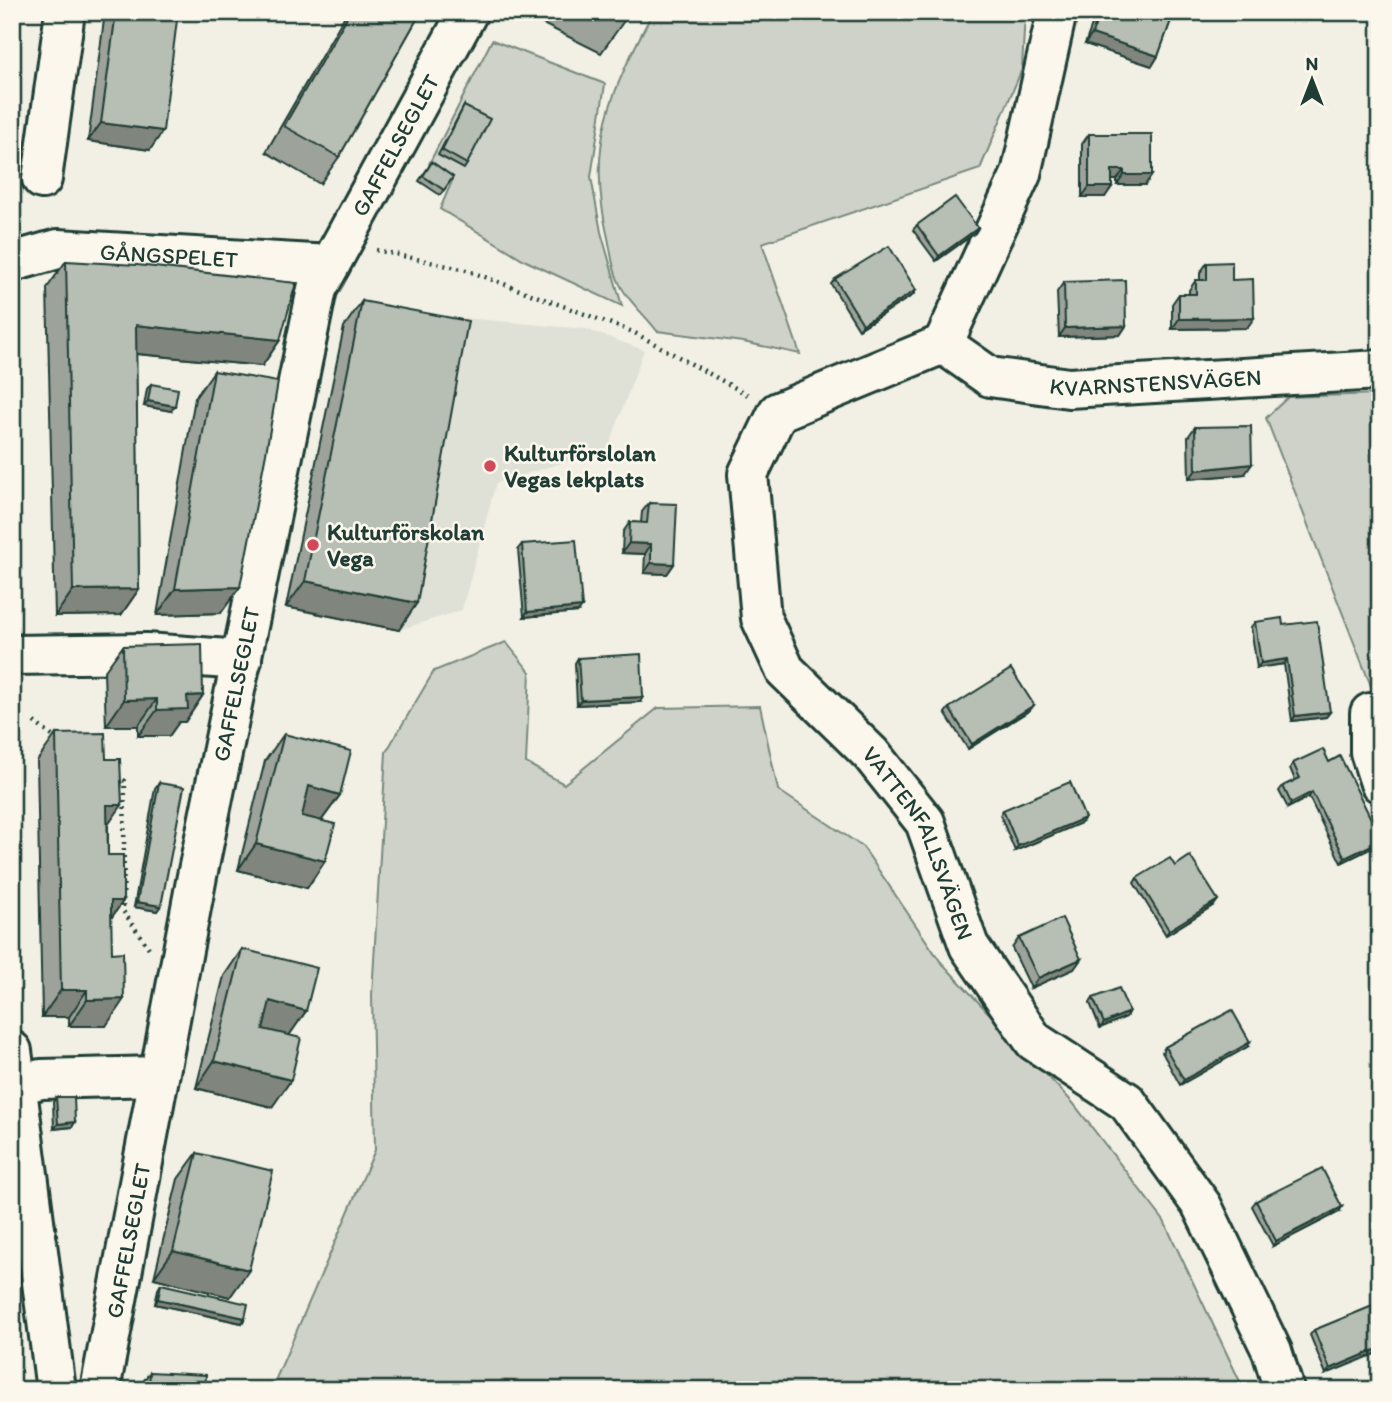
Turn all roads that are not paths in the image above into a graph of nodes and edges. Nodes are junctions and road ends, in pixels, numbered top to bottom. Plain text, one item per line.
1 (65, 12) edge
2 (468, 12) edge
3 (1057, 12) edge
4 (42, 179) dead end
5 (12, 262) edge
6 (330, 265) junction
7 (943, 344) junction
8 (1380, 370) edge
9 (12, 655) edge
10 (242, 660) junction
11 (1370, 713) dead end
12 (1380, 783) edge
13 (13, 1074) edge
14 (158, 1076) junction
15 (56, 1390) edge
16 (100, 1390) edge
17 (1284, 1390) edge

1 - 4 street
2 - 6 street, GAFFELSEGLET
3 - 7 street
5 - 6 street, GÅNGSPELET
6 - 10 street, GAFFELSEGLET
7 - 8 street, KVARNSTENSVÄGEN
7 - 17 street, VATTENFALLSVÄGEN
9 - 10 street
10 - 14 street, GAFFELSEGLET
11 - 12 street
13 - 14 street
13 - 15 street
14 - 16 street, GAFFELSEGLET

